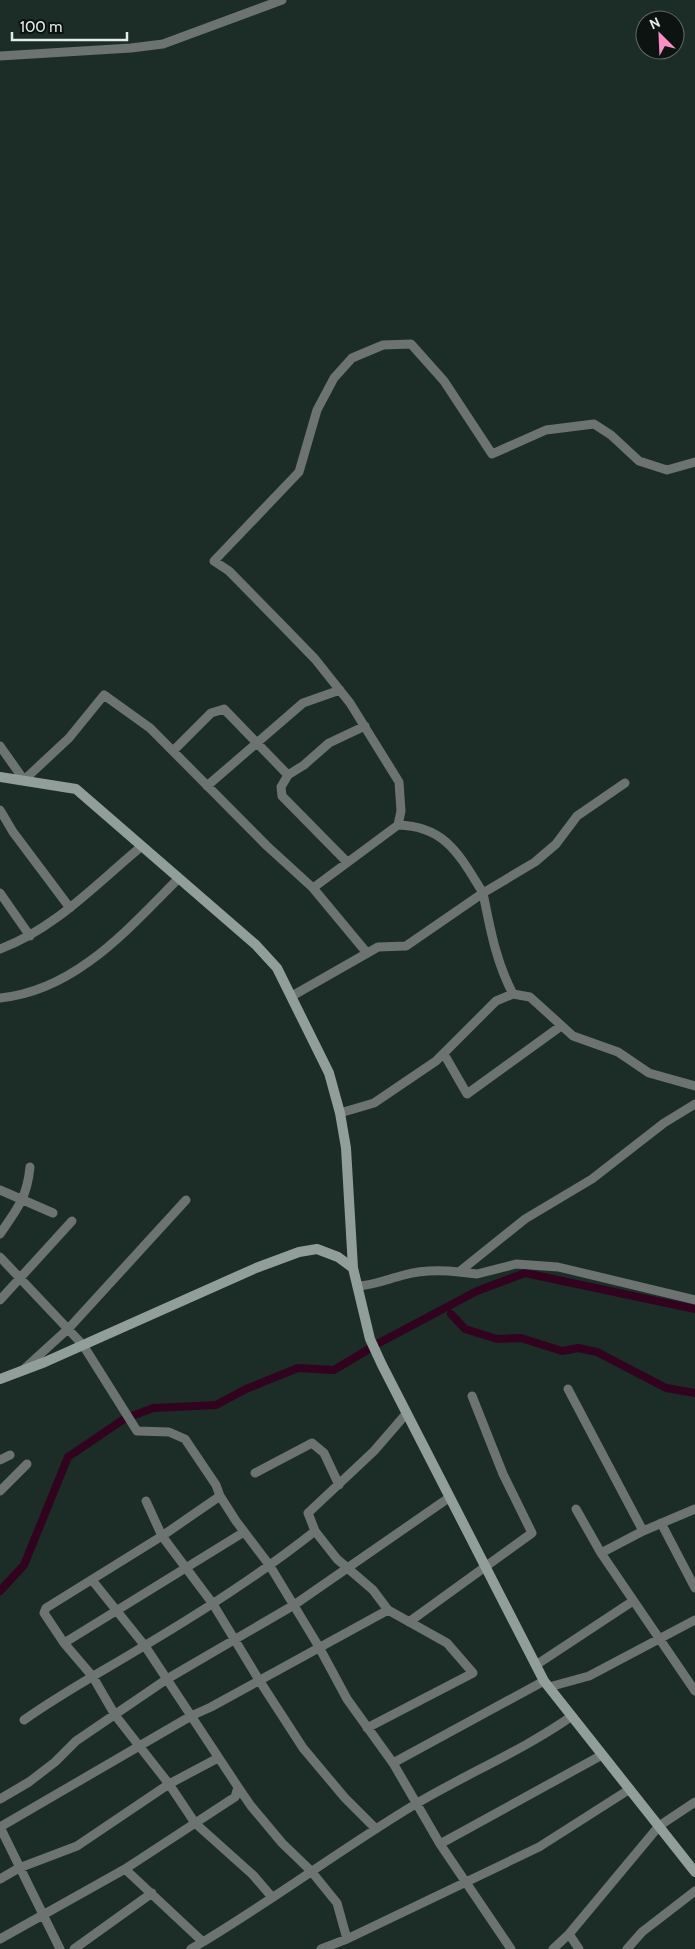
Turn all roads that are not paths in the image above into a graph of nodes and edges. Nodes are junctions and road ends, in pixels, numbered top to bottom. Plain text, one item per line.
1 (282, 0) edge
2 (0, 56) edge
3 (695, 462) edge
4 (340, 690) junction
5 (365, 726) junction
6 (257, 742) junction
7 (0, 746) edge
8 (173, 752) junction
9 (288, 775) junction
10 (0, 777) edge
11 (24, 780) junction
12 (625, 783) dead end
13 (207, 786) junction
14 (0, 810) edge
15 (398, 824) junction
16 (142, 846) junction
17 (347, 862) junction
18 (178, 879) junction
19 (313, 888) junction
20 (483, 892) junction
21 (0, 893) edge
22 (70, 908) junction
23 (30, 936) junction
24 (0, 949) edge
25 (367, 953) junction
26 (513, 994) junction
27 (292, 996) junction
28 (0, 998) edge
29 (562, 1026) junction
30 (444, 1054) junction
31 (695, 1086) edge
32 (695, 1104) edge
33 (340, 1113) junction
34 (30, 1167) dead end
35 (0, 1190) edge
36 (186, 1200) dead end
37 (22, 1201) junction
38 (53, 1213) dead end
39 (72, 1221) dead end
40 (0, 1234) edge
41 (0, 1257) edge
42 (353, 1268) junction
43 (459, 1272) junction
44 (21, 1278) junction
45 (358, 1286) junction
46 (0, 1300) edge
47 (695, 1300) edge
48 (69, 1328) junction
49 (83, 1345) junction
50 (21, 1372) junction
51 (0, 1378) edge
52 (568, 1389) dead end
53 (472, 1396) dead end
54 (406, 1414) junction
55 (10, 1456) dead end
56 (0, 1460) edge
57 (27, 1464) dead end
58 (255, 1473) dead end
59 (339, 1485) junction
60 (0, 1491) edge
61 (220, 1496) junction
62 (450, 1498) junction
63 (146, 1501) dead end
64 (576, 1509) dead end
65 (695, 1509) edge
66 (661, 1523) junction
67 (315, 1531) junction
68 (643, 1531) junction
69 (244, 1532) junction
70 (162, 1536) junction
71 (601, 1553) junction
72 (270, 1566) junction
73 (485, 1566) junction
74 (188, 1568) junction
75 (347, 1568) junction
76 (92, 1580) junction
77 (695, 1588) edge
78 (633, 1601) junction
79 (213, 1604) junction
80 (294, 1604) junction
81 (116, 1610) junction
82 (388, 1610) junction
83 (695, 1620) edge
84 (409, 1622) junction
85 (660, 1638) junction
86 (236, 1640) junction
87 (64, 1643) junction
88 (145, 1646) junction
89 (319, 1647) junction
90 (536, 1665) junction
91 (93, 1677) junction
92 (167, 1679) junction
93 (259, 1680) junction
94 (546, 1684) junction
95 (695, 1691) edge
96 (115, 1715) junction
97 (191, 1716) junction
98 (572, 1716) junction
99 (24, 1720) dead end
100 (367, 1728) junction
101 (141, 1747) junction
102 (602, 1755) junction
103 (218, 1758) junction
104 (393, 1763) junction
105 (169, 1784) junction
106 (238, 1787) junction
107 (630, 1789) junction
108 (0, 1799) edge
109 (695, 1802) edge
110 (416, 1804) junction
111 (194, 1823) junction
112 (659, 1826) junction
113 (0, 1827) edge
114 (376, 1829) junction
115 (440, 1844) junction
116 (19, 1868) junction
117 (125, 1869) junction
118 (310, 1871) junction
119 (695, 1872) edge
120 (0, 1879) edge
121 (466, 1882) junction
122 (695, 1891) edge
123 (152, 1893) junction
124 (272, 1896) junction
125 (41, 1915) junction
126 (569, 1934) junction
127 (347, 1939) junction
128 (0, 1940) edge
129 (198, 1946) edge
130 (60, 1949) edge
131 (74, 1949) edge
132 (321, 1949) edge
133 (511, 1949) edge
134 (553, 1949) edge
135 (579, 1949) edge
136 (627, 1949) edge

1 - 2 street
3 - 4 street
4 - 5 street
4 - 6 street
5 - 9 street
5 - 15 street
6 - 8 street
6 - 9 street
6 - 13 street
7 - 11 street
8 - 11 street
8 - 13 street
9 - 17 street
10 - 11 street
11 - 16 street
12 - 20 street
13 - 19 street
14 - 22 street
15 - 17 street
15 - 20 street
16 - 18 street
16 - 22 street
17 - 19 street
18 - 27 street
18 - 28 street
19 - 25 street
20 - 25 street
20 - 26 street
21 - 23 street
22 - 23 street
23 - 24 street
25 - 27 street
26 - 29 street
26 - 30 street
27 - 33 street
29 - 30 street
29 - 31 street
30 - 33 street
32 - 43 street
33 - 42 street
34 - 37 street
35 - 37 street
36 - 48 street
37 - 38 street
37 - 40 street
39 - 44 street
41 - 44 street
42 - 45 street
42 - 49 street
43 - 45 street
43 - 47 street
44 - 46 street
44 - 48 street
45 - 54 street
48 - 49 street
48 - 50 street
49 - 50 street
49 - 61 street
50 - 51 street
52 - 68 street
53 - 73 street
54 - 59 street
54 - 62 street
55 - 56 street
57 - 60 street
58 - 59 street
59 - 67 street
61 - 69 street
61 - 70 street
62 - 73 street
62 - 75 street
63 - 70 street
64 - 71 street
65 - 66 street
66 - 68 street
66 - 77 street
67 - 72 street
67 - 75 street
68 - 71 street
69 - 72 street
69 - 74 street
70 - 74 street
70 - 76 street
71 - 78 street
72 - 79 street
72 - 80 street
73 - 84 street
73 - 90 street
74 - 79 street
74 - 81 street
75 - 80 street
75 - 82 street
76 - 81 street
76 - 87 street
78 - 85 street
78 - 90 street
79 - 86 street
79 - 88 street
80 - 86 street
80 - 89 street
81 - 87 street
81 - 88 street
82 - 84 street
82 - 89 street
83 - 85 street
84 - 100 street
85 - 94 street
85 - 95 street
86 - 92 street
86 - 93 street
87 - 91 street
88 - 91 street
88 - 92 street
89 - 93 street
89 - 100 street
90 - 94 street
91 - 96 street
91 - 99 street
92 - 96 street
92 - 97 street
93 - 97 street
93 - 114 street
94 - 98 street
94 - 104 street
96 - 101 street
96 - 108 street
97 - 101 street
97 - 103 street
98 - 102 street
98 - 110 street
100 - 104 street
101 - 105 street
101 - 113 street
102 - 107 street
102 - 115 street
103 - 105 street
103 - 106 street
104 - 110 street
105 - 111 street
105 - 116 street
106 - 111 street
106 - 118 street
107 - 112 street
107 - 121 street
109 - 112 street
110 - 114 street
110 - 115 street
111 - 117 street
111 - 124 street
112 - 119 street
112 - 126 street
113 - 116 street
114 - 118 street
115 - 121 street
116 - 120 street
116 - 125 street
117 - 123 street
117 - 125 street
118 - 124 street
118 - 127 street
121 - 127 street
121 - 133 street
122 - 136 street
123 - 129 street
123 - 131 street
124 - 129 street
125 - 128 street
125 - 130 street
126 - 134 street
126 - 135 street
127 - 132 street

